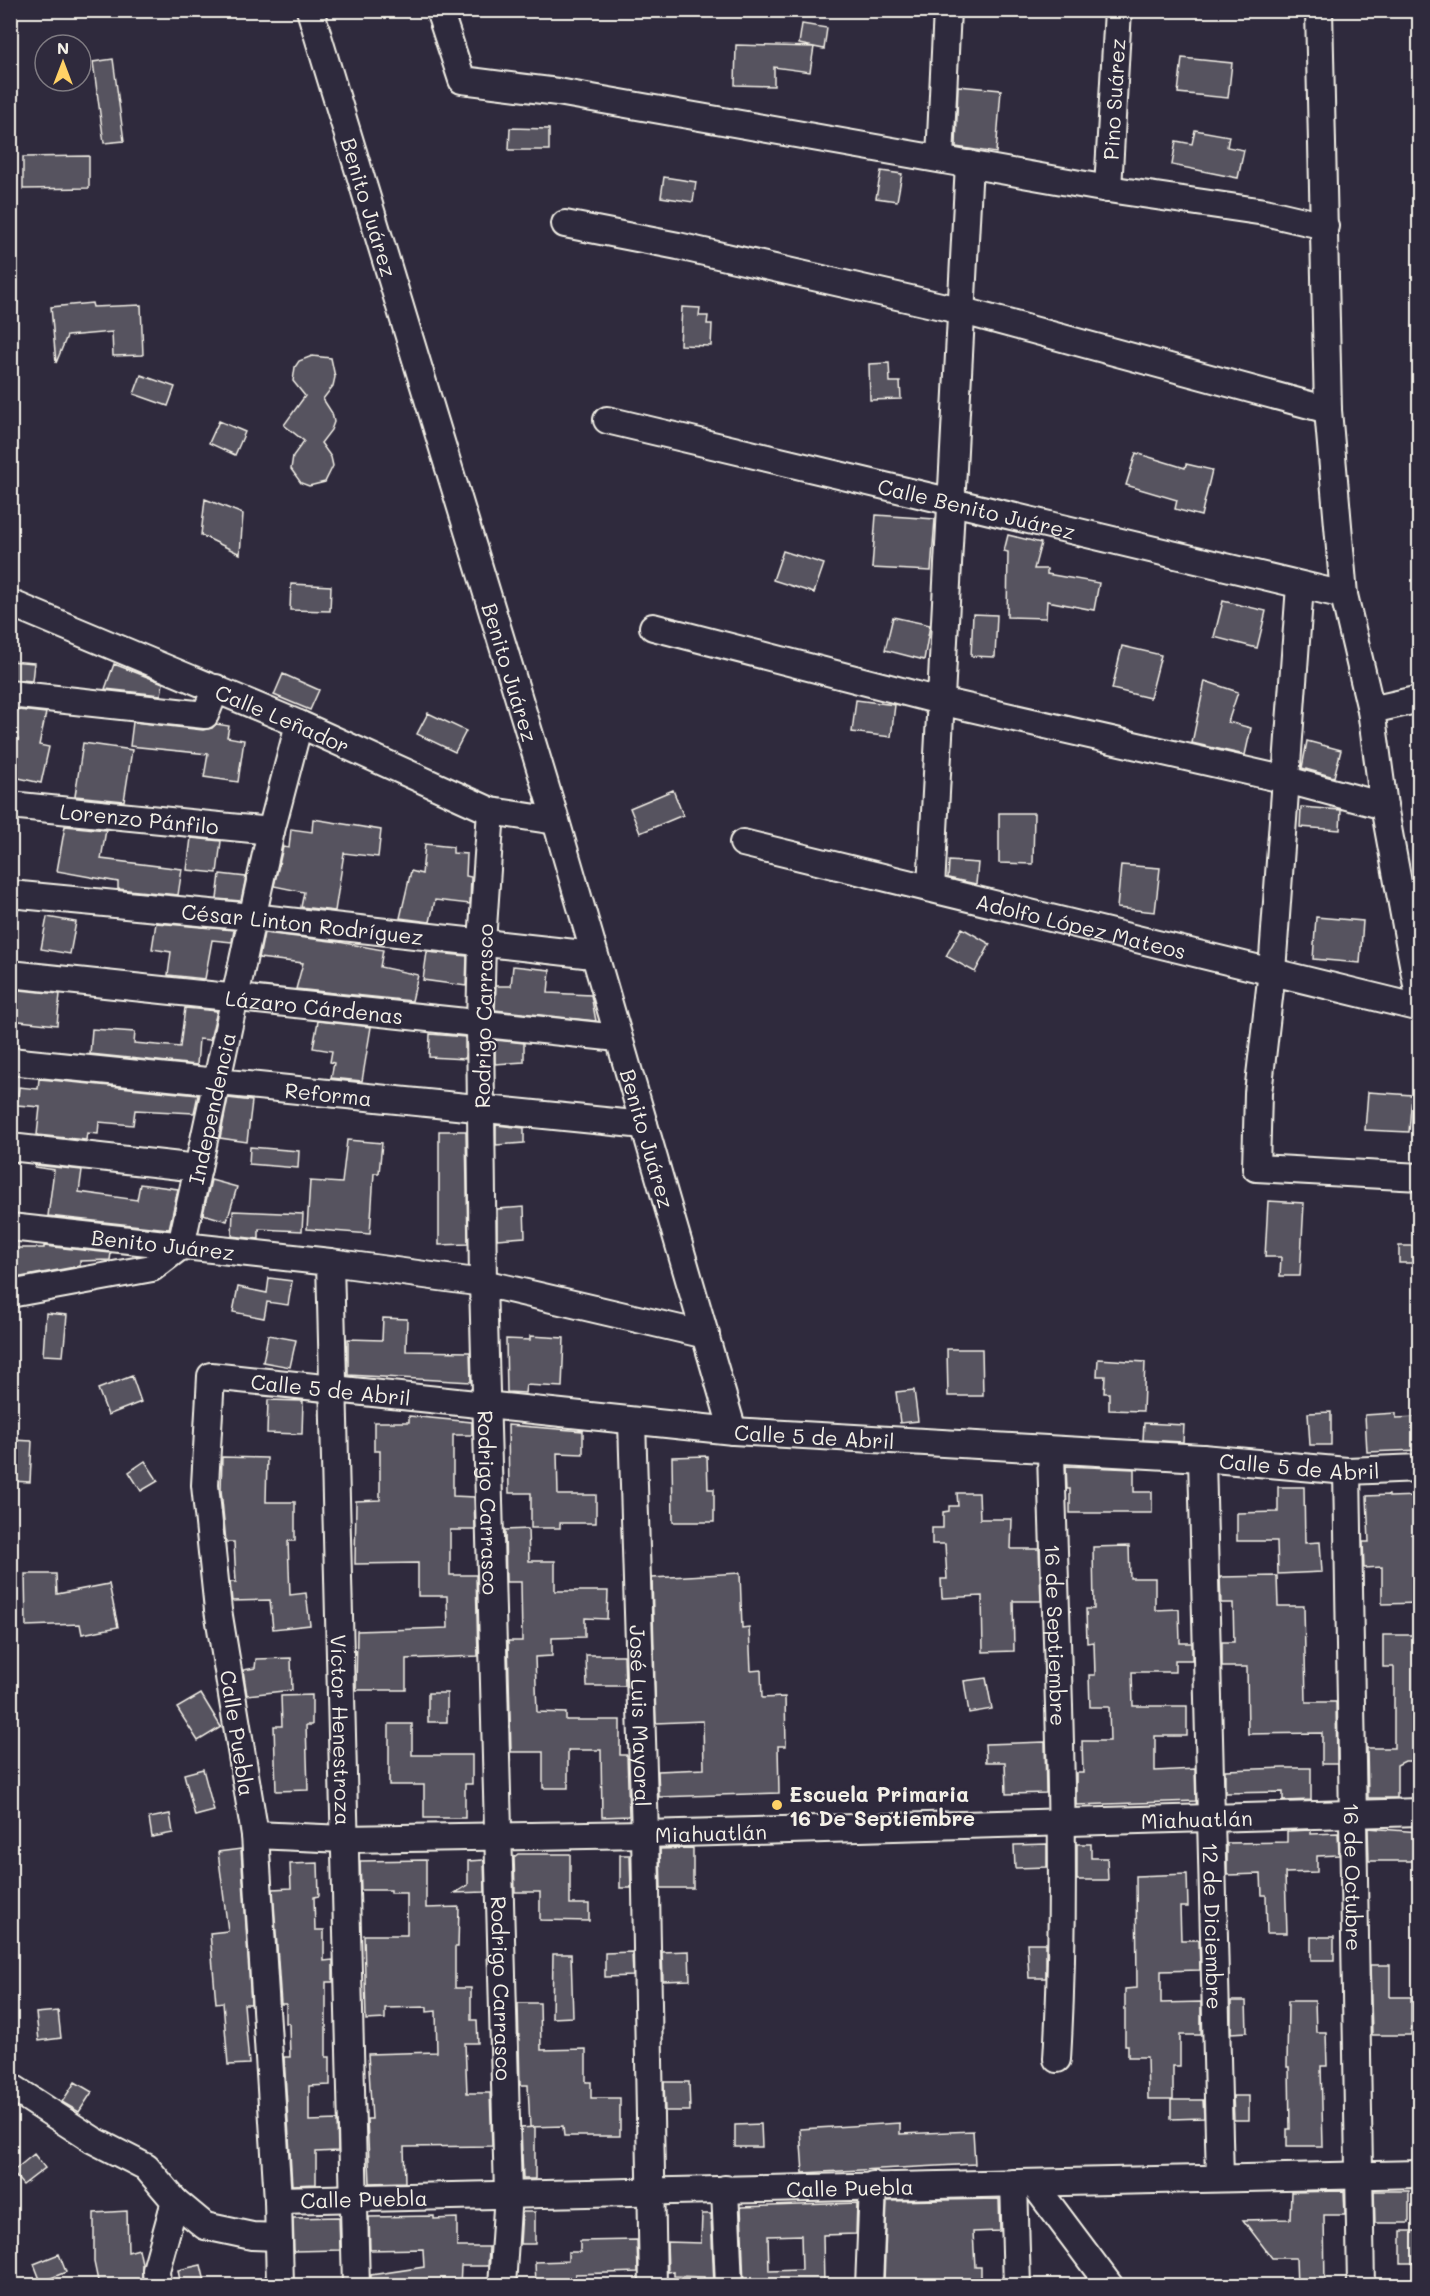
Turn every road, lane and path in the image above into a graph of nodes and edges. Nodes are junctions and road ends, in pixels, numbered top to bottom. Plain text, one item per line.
1 (310, 10) edge
2 (439, 10) edge
3 (947, 10) edge
4 (1118, 10) edge
5 (1319, 10) edge
6 (940, 158) junction
7 (969, 164) junction
8 (1108, 189) junction
9 (565, 224) dead end
10 (1324, 226) junction
11 (963, 311) junction
12 (1328, 410) junction
13 (607, 420) dead end
14 (951, 503) junction
15 (1300, 586) junction
16 (1344, 595) junction
17 (10, 603) edge
18 (653, 627) dead end
19 (216, 688) junction
20 (10, 694) edge
21 (1419, 699) edge
22 (940, 701) junction
23 (1371, 710) junction
24 (299, 724) junction
25 (1287, 780) junction
26 (10, 805) edge
27 (1384, 806) junction
28 (491, 811) junction
29 (556, 821) junction
30 (271, 831) junction
31 (742, 843) dead end
32 (931, 888) junction
33 (10, 894) edge
34 (252, 916) junction
35 (482, 942) junction
36 (593, 955) junction
37 (1272, 971) junction
38 (10, 974) edge
39 (236, 998) junction
40 (1419, 1002) edge
41 (1419, 1008) edge
42 (480, 1024) junction
43 (618, 1038) junction
44 (10, 1061) edge
45 (216, 1082) junction
46 (482, 1110) junction
47 (644, 1125) junction
48 (10, 1147) edge
49 (198, 1168) junction
50 (1419, 1177) edge
51 (10, 1227) edge
52 (181, 1246) junction
53 (330, 1262) junction
54 (483, 1283) junction
55 (10, 1294) edge
56 (706, 1335) junction
57 (211, 1376) joint
58 (332, 1389) junction
59 (486, 1403) junction
60 (632, 1422) junction
61 (733, 1431) junction
62 (1051, 1451) junction
63 (1202, 1458) junction
64 (1419, 1468) edge
65 (1347, 1471) junction
66 (1419, 1812) edge
67 (1352, 1813) junction
68 (1212, 1816) junction
69 (1060, 1820) junction
70 (645, 1834) junction
71 (255, 1835) junction
72 (498, 1837) junction
73 (344, 1839) junction
74 (1057, 2059) dead end
75 (10, 2086) edge
76 (1419, 2174) edge
77 (1359, 2176) junction
78 (1220, 2178) junction
79 (1023, 2183) junction
80 (873, 2185) junction
81 (726, 2189) junction
82 (652, 2192) junction
83 (508, 2193) junction
84 (356, 2198) junction
85 (278, 2200) junction
86 (175, 2201) junction
87 (278, 2237) junction
88 (157, 2286) edge
89 (280, 2286) edge
90 (356, 2286) edge
91 (502, 2286) edge
92 (653, 2286) edge
93 (729, 2286) edge
94 (869, 2286) edge
95 (1017, 2286) edge
96 (1110, 2286) edge
97 (1361, 2286) edge

1 - 29 street, Benito Juárez
2 - 6 street
3 - 6 street
4 - 8 street, Pino Suárez
5 - 10 street
6 - 7 street
7 - 8 street
7 - 11 street
8 - 10 street
9 - 11 street
10 - 12 street
11 - 12 street
11 - 14 street
12 - 16 street
13 - 14 street, Calle Benito Juárez
14 - 15 street, Calle Benito Juárez
14 - 22 street
15 - 16 street, Calle Benito Juárez
15 - 25 street
16 - 23 street
17 - 19 street, Calle Leñador
18 - 22 street
19 - 20 street
19 - 24 street, Calle Leñador
21 - 23 street
22 - 25 street
22 - 32 street
23 - 27 street
24 - 28 street, Calle Leñador
24 - 30 street, Independencia
25 - 27 street
25 - 37 street
26 - 30 street, Lorenzo Pánfilo
27 - 40 street
28 - 29 street, Calle Leñador
28 - 35 street, Rodrigo Carrasco
29 - 36 street, Benito Juárez
30 - 34 street, Independencia
31 - 32 street, Adolfo López Mateos
32 - 37 street, Adolfo López Mateos
33 - 34 street, César Linton Rodríguez
34 - 35 street, César Linton Rodríguez
34 - 39 street, Independencia
35 - 36 street, César Linton Rodríguez
35 - 42 street, Rodrigo Carrasco
36 - 43 street, Benito Juárez
37 - 41 street, Adolfo López Mateos
37 - 50 street
38 - 39 street, Lázaro Cárdenas
39 - 42 street, Lázaro Cárdenas
39 - 45 street, Independencia
42 - 43 street, Lázaro Cárdenas
42 - 46 street, Rodrigo Carrasco
43 - 47 street, Benito Juárez
44 - 45 street, Reforma
45 - 46 street, Reforma
45 - 49 street, Independencia
46 - 47 street, Reforma
46 - 54 street, Rodrigo Carrasco
47 - 56 street, Benito Juárez
48 - 49 street
49 - 52 street, Independencia
51 - 52 street, Benito Juárez
52 - 53 street, Benito Juárez
52 - 55 street
53 - 54 street, Benito Juárez
53 - 58 street, Víctor Henestroza
54 - 56 street, Benito Juárez
54 - 59 street, Rodrigo Carrasco
56 - 61 street, Benito Juárez
57 - 58 street, Calle 5 de Abril
57 - 71 street, Calle Puebla
58 - 59 street, Calle 5 de Abril
58 - 73 street, Víctor Henestroza
59 - 60 street, Calle 5 de Abril
59 - 72 street, Rodrigo Carrasco
60 - 61 street, Calle 5 de Abril
60 - 70 street, José Luis Mayoral
61 - 62 street, Calle 5 de Abril
62 - 63 street, Calle 5 de Abril
62 - 69 street, 16 de Septiembre
63 - 65 street, Calle 5 de Abril
63 - 68 street, 12 de Diciembre
64 - 65 street, Calle 5 de Abril
65 - 67 street, 16 de Octubre
66 - 67 street, Miahuatlán
67 - 68 street, Miahuatlán
67 - 77 street, 16 de Octubre
68 - 69 street, Miahuatlán
68 - 78 street, 12 de Diciembre
69 - 70 street, Miahuatlán
69 - 74 street, 16 de Septiembre
70 - 72 street, Miahuatlán
70 - 82 street, José Luis Mayoral
71 - 73 street, Miahuatlán
71 - 85 street, Calle Puebla
72 - 73 street, Miahuatlán
72 - 83 street, Rodrigo Carrasco
73 - 84 street, Víctor Henestroza
75 - 86 street
76 - 77 street, Calle Puebla
77 - 78 street, Calle Puebla
77 - 97 street, 16 de Octubre
78 - 79 street, Calle Puebla
79 - 80 street, Calle Puebla
79 - 95 street
79 - 96 street
80 - 81 street, Calle Puebla
80 - 94 street
81 - 82 street, Calle Puebla
81 - 93 street
82 - 83 street, Calle Puebla
82 - 92 street
83 - 84 street, Calle Puebla
83 - 91 street, Rodrigo Carrasco
84 - 85 street, Calle Puebla
84 - 90 street, Víctor Henestroza
85 - 87 street, Calle Puebla
86 - 87 street
86 - 88 street
87 - 89 street, Calle Puebla

